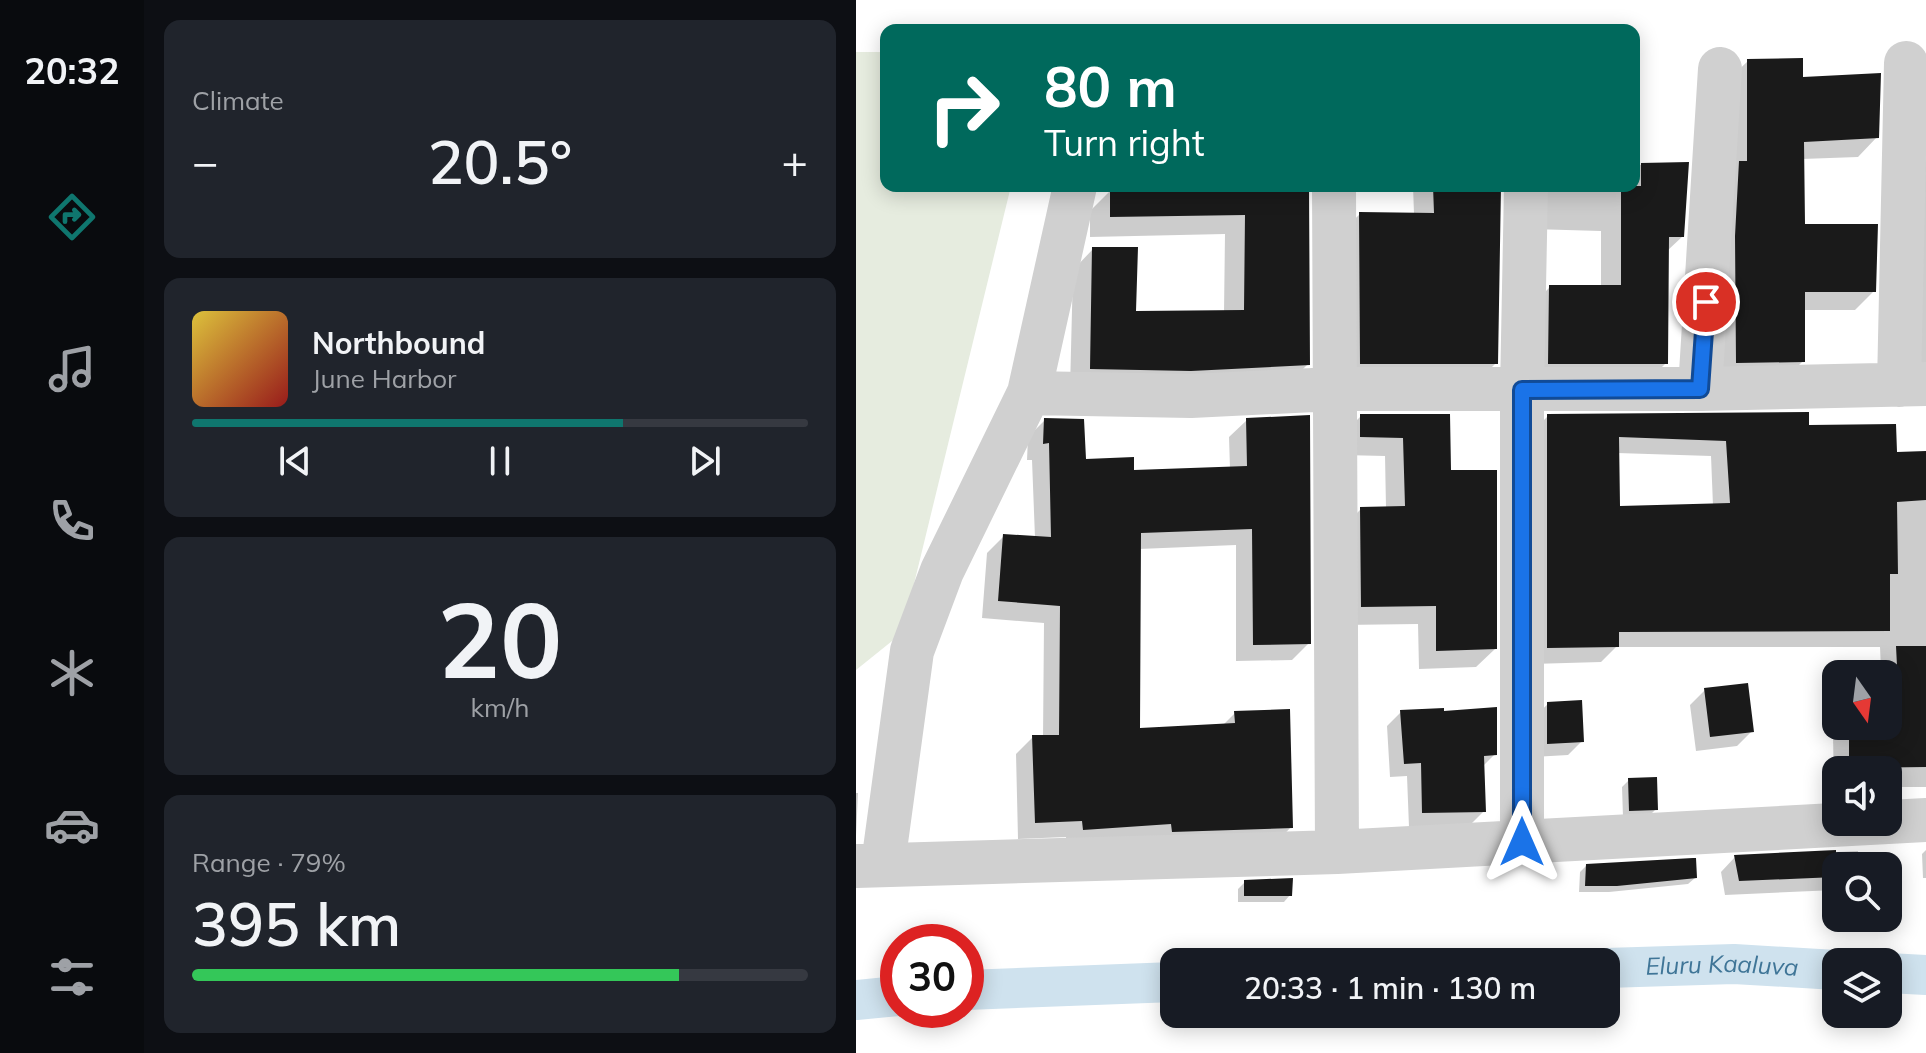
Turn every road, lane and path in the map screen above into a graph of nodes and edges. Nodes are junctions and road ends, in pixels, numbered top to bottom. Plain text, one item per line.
1 (1906, 63) dead end
2 (1720, 69) dead end
3 (1074, 192) edge
4 (1334, 192) edge
5 (1526, 192) edge
6 (1912, 385) edge
7 (1334, 389) junction
8 (1700, 389) junction
9 (1522, 390) junction
10 (1029, 393) junction
11 (1926, 820) edge
12 (1522, 842) junction
13 (1337, 852) junction
14 (869, 865) edge

1 - 6 street
2 - 8 street
3 - 10 street
4 - 7 street
5 - 9 street
6 - 8 street
7 - 9 street
7 - 10 street
7 - 13 street
8 - 9 street
9 - 12 street
10 - 14 street
11 - 12 street
12 - 13 street
13 - 14 street

